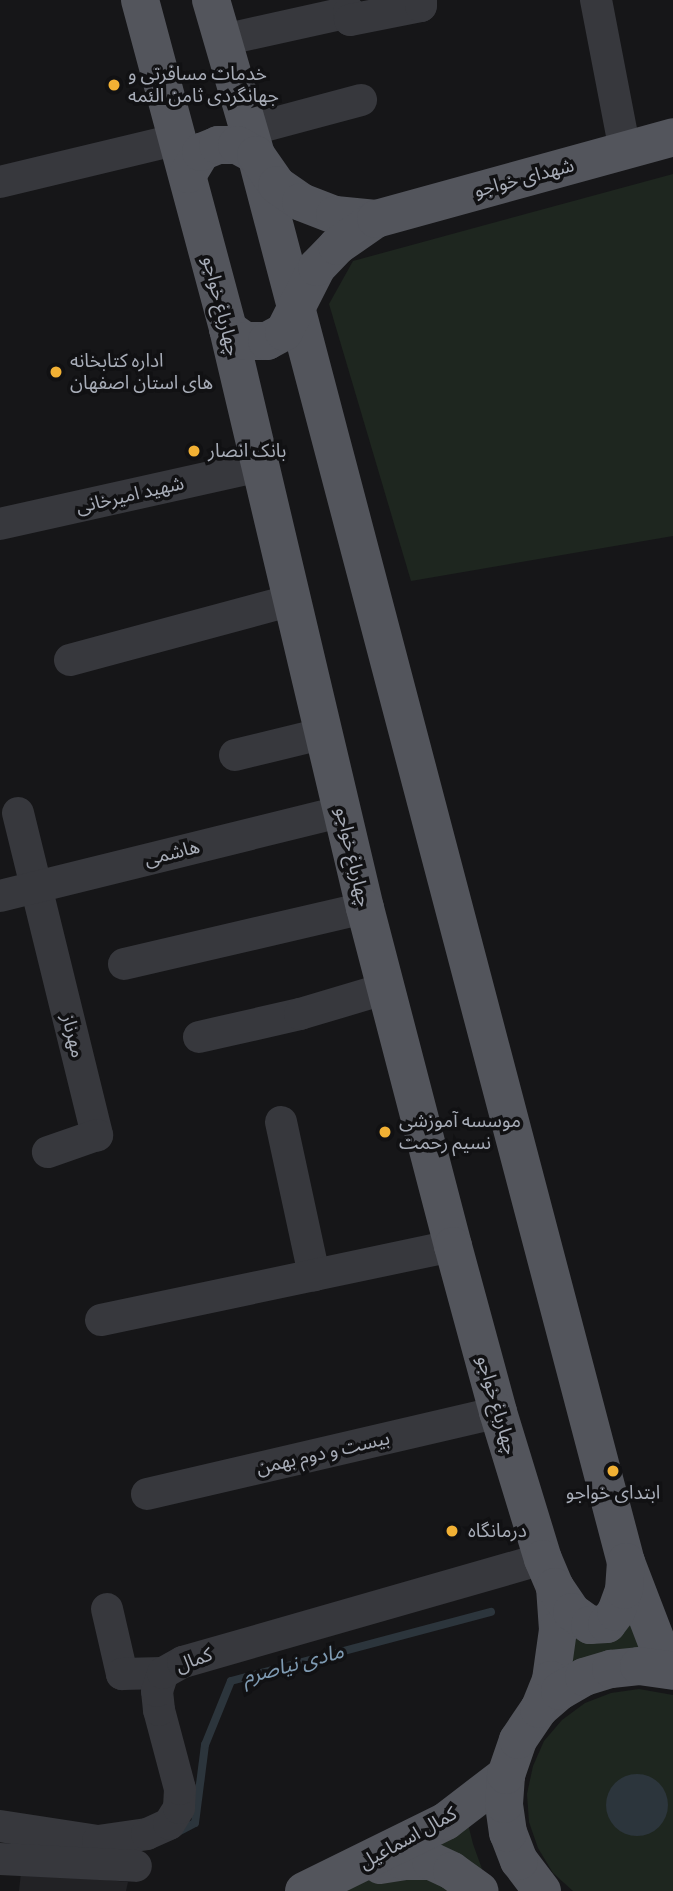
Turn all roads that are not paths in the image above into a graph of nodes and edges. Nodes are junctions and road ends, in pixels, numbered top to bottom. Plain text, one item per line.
1 (140, 0) edge
2 (211, 0) edge
3 (421, 0) edge
4 (596, 0) edge
5 (223, 40) junction
6 (361, 100) dead end
7 (673, 136) edge
8 (252, 142) junction
9 (625, 150) junction
10 (184, 156) junction
11 (0, 183) edge
12 (376, 219) junction
13 (295, 314) junction
14 (228, 329) junction
15 (260, 466) junction
16 (0, 524) edge
17 (293, 600) junction
18 (70, 660) dead end
19 (325, 733) junction
20 (235, 755) dead end
21 (343, 811) junction
22 (19, 813) dead end
23 (37, 887) junction
24 (0, 896) edge
25 (365, 908) junction
26 (124, 964) dead end
27 (387, 988) junction
28 (199, 1037) dead end
29 (281, 1122) dead end
30 (48, 1152) dead end
31 (453, 1246) junction
32 (314, 1275) junction
33 (101, 1320) dead end
34 (498, 1412) junction
35 (147, 1494) dead end
36 (629, 1570) junction
37 (549, 1573) junction
38 (673, 1606) edge
39 (107, 1609) dead end
40 (671, 1670) edge
41 (163, 1673) junction
42 (539, 1709) junction
43 (506, 1775) junction
44 (0, 1826) edge
45 (0, 1859) edge
46 (136, 1866) dead end
47 (345, 1872) junction
48 (304, 1891) edge
49 (480, 1891) edge
50 (542, 1891) edge

1 - 10 main road, چهارباغ خواجو
2 - 5 main road
3 - 5 street
4 - 9 street
5 - 8 main road
6 - 8 street
7 - 9 main road, شهدای خواجو
8 - 10 main road
8 - 12 main road
8 - 13 main road
9 - 12 main road, شهدای خواجو
10 - 11 street
10 - 14 main road, چهارباغ خواجو
12 - 13 main road
13 - 14 main road
13 - 36 main road
14 - 15 main road, چهارباغ خواجو
15 - 16 street, شهید امیرخانی
15 - 17 main road, چهارباغ خواجو
17 - 18 street
17 - 19 main road, چهارباغ خواجو
19 - 20 street
19 - 21 main road, چهارباغ خواجو
21 - 23 street, هاشمی
21 - 25 main road, چهارباغ خواجو
22 - 23 street
23 - 24 street, هاشمی
23 - 30 street, مهرناز
25 - 26 street
25 - 27 main road, چهارباغ خواجو
27 - 28 street
27 - 31 main road, چهارباغ خواجو
29 - 32 street
31 - 32 street
31 - 34 main road, چهارباغ خواجو
32 - 33 street
34 - 35 street, بیست و دوم بهمن
34 - 37 main road, چهارباغ خواجو
36 - 37 main road
36 - 38 main road
36 - 40 main road
37 - 41 street, کمال
37 - 42 main road, چهارباغ خواجو
39 - 41 street
40 - 42 main road
41 - 44 street, کمال
42 - 43 main road
43 - 47 main road, کمال اسماعیل
43 - 50 main road
45 - 46 street
47 - 48 main road, کمال اسماعیل
47 - 49 main road

